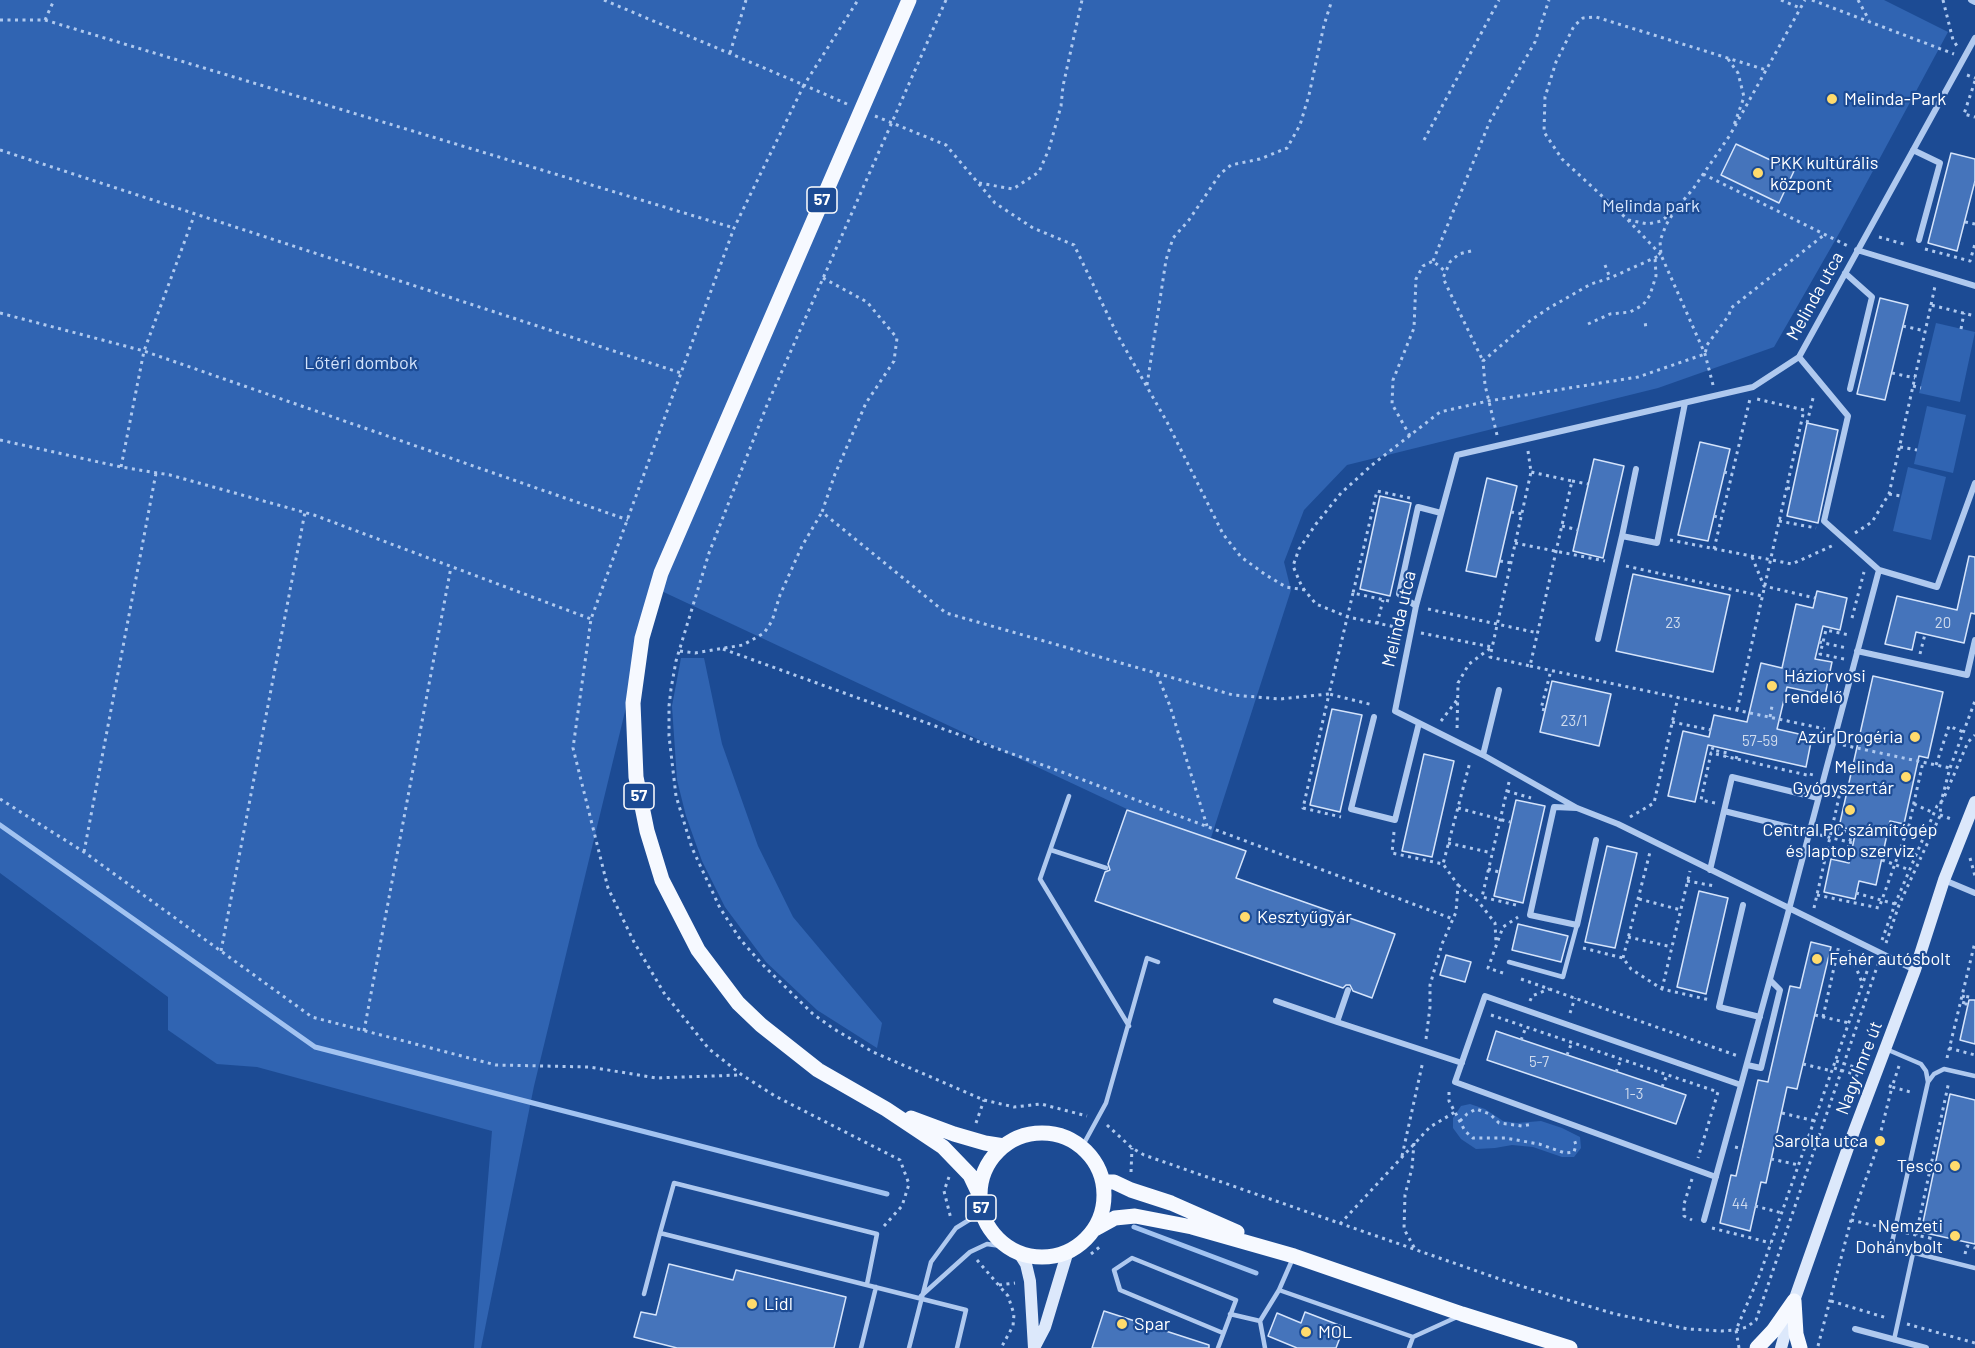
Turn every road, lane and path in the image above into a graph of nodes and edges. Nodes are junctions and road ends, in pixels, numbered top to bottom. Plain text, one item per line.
1 (54, 0) edge
2 (604, 0) edge
3 (746, 0) edge
4 (858, 0) edge
5 (909, 0) edge
6 (946, 0) edge
7 (1082, 0) edge
8 (1332, 0) edge
9 (1499, 0) edge
10 (1549, 0) edge
11 (1781, 0) edge
12 (1805, 0) edge
13 (1812, 0) edge
14 (1858, 0) edge
15 (1943, 0) edge
16 (1971, 0) edge
17 (611, 1) edge
18 (1975, 2) edge
19 (1800, 8) junction
20 (0, 20) edge
21 (45, 20) junction
22 (1870, 22) junction
23 (1975, 38) edge
24 (730, 53) junction
25 (1726, 58) junction
26 (1964, 58) junction
27 (1766, 70) junction
28 (1975, 81) edge
29 (804, 86) junction
30 (860, 110) junction
31 (1975, 117) edge
32 (891, 124) junction
33 (1730, 135) junction
34 (1424, 140) dead end
35 (0, 150) edge
36 (1913, 150) junction
37 (1703, 174) junction
38 (976, 182) junction
39 (1675, 210) junction
40 (195, 215) junction
41 (1628, 220) junction
42 (1965, 222) dead end
43 (1975, 224) edge
44 (734, 228) junction
45 (1824, 235) junction
46 (1919, 240) dead end
47 (1857, 250) junction
48 (1471, 251) dead end
49 (1661, 255) junction
50 (1655, 257) junction
51 (1432, 261) junction
52 (1605, 265) dead end
53 (1446, 272) junction
54 (1845, 273) junction
55 (1938, 275) junction
56 (823, 278) junction
57 (1610, 278) junction
58 (1975, 286) edge
59 (1931, 305) junction
60 (0, 313) edge
61 (1964, 313) junction
62 (1975, 316) edge
63 (1588, 324) dead end
64 (1652, 324) dead end
65 (1644, 325) dead end
66 (1903, 326) dead end
67 (1961, 328) dead end
68 (1925, 331) junction
69 (144, 351) junction
70 (1705, 354) junction
71 (1799, 357) junction
72 (1483, 361) junction
73 (681, 373) junction
74 (1892, 373) dead end
75 (1915, 378) junction
76 (1818, 381) junction
77 (1147, 386) junction
78 (1913, 386) junction
79 (1921, 388) dead end
80 (1850, 389) dead end
81 (1715, 395) junction
82 (1488, 401) junction
83 (1685, 402) junction
84 (1807, 423) dead end
85 (1410, 436) junction
86 (1526, 439) junction
87 (0, 440) edge
88 (1499, 445) junction
89 (1796, 445) junction
90 (1802, 447) dead end
91 (1900, 447) junction
92 (1917, 450) dead end
93 (121, 467) junction
94 (1636, 469) dead end
95 (1531, 472) junction
96 (1724, 472) dead end
97 (156, 473) junction
98 (1732, 474) junction
99 (1572, 481) junction
100 (1975, 483) edge
101 (1588, 484) dead end
102 (1787, 488) junction
103 (1793, 489) dead end
104 (1889, 494) junction
105 (1901, 496) dead end
106 (1410, 498) dead end
107 (305, 512) junction
108 (822, 512) junction
109 (1511, 512) dead end
110 (1441, 513) junction
111 (1522, 514) junction
112 (1714, 516) dead end
113 (1721, 518) junction
114 (628, 520) junction
115 (1562, 526) junction
116 (1578, 530) dead end
117 (1622, 536) junction
118 (1658, 537) junction
119 (1845, 540) junction
120 (1515, 543) junction
121 (1834, 545) junction
122 (1713, 549) junction
123 (1556, 551) junction
124 (1841, 551) dead end
125 (1752, 557) junction
126 (1770, 560) junction
127 (1500, 561) dead end
128 (1511, 563) junction
129 (1616, 563) junction
130 (451, 566) junction
131 (1879, 570) junction
132 (1864, 571) dead end
133 (1764, 586) junction
134 (1305, 591) junction
135 (1738, 591) junction
136 (1353, 593) junction
137 (1737, 596) dead end
138 (1762, 596) junction
139 (1815, 598) dead end
140 (1383, 600) junction
141 (1416, 606) junction
142 (1348, 617) junction
143 (591, 619) junction
144 (1377, 624) junction
145 (1497, 624) junction
146 (1850, 624) dead end
147 (1411, 630) junction
148 (1538, 633) junction
149 (1848, 634) junction
150 (1925, 634) dead end
151 (1861, 638) junction
152 (1598, 639) dead end
153 (1975, 640) edge
154 (1821, 643) junction
155 (1492, 647) junction
156 (1844, 648) junction
157 (723, 649) junction
158 (679, 651) junction
159 (1857, 651) junction
160 (1841, 659) junction
161 (1854, 662) junction
162 (1918, 664) junction
163 (1530, 666) junction
164 (1551, 670) junction
165 (1156, 674) junction
166 (1621, 685) junction
167 (1499, 690) dead end
168 (1619, 691) dead end
169 (1329, 694) junction
170 (1678, 697) junction
171 (1458, 699) junction
172 (1975, 700) edge
173 (1772, 706) dead end
174 (1737, 710) junction
175 (1395, 711) junction
176 (1545, 711) dead end
177 (1374, 717) dead end
178 (1770, 717) junction
179 (1672, 722) junction
180 (1419, 723) junction
181 (1823, 728) junction
182 (1434, 730) junction
183 (1711, 730) dead end
184 (1836, 731) junction
185 (1964, 732) junction
186 (1975, 735) edge
187 (1821, 738) dead end
188 (1456, 742) junction
189 (1847, 746) dead end
190 (1713, 747) dead end
191 (1738, 752) dead end
192 (1483, 755) junction
193 (1919, 756) dead end
194 (1471, 757) dead end
195 (1727, 757) dead end
196 (1901, 758) junction
197 (1736, 759) dead end
198 (1918, 761) junction
199 (1782, 762) dead end
200 (1923, 762) junction
201 (1900, 765) dead end
202 (1936, 765) junction
203 (1813, 766) dead end
204 (1950, 768) junction
205 (1780, 769) dead end
206 (1801, 773) dead end
207 (1069, 796) dead end
208 (1839, 797) dead end
209 (1534, 798) dead end
210 (1818, 798) junction
211 (0, 799) edge
212 (1941, 802) junction
213 (1975, 802) edge
214 (1914, 804) junction
215 (1458, 808) junction
216 (1577, 808) junction
217 (1351, 809) junction
218 (1724, 811) junction
219 (1934, 813) junction
220 (1940, 816) junction
221 (1500, 819) junction
222 (1395, 820) junction
223 (1510, 822) dead end
224 (1618, 824) junction
225 (1966, 825) junction
226 (1207, 826) junction
227 (1832, 828) junction
228 (1809, 832) junction
229 (1830, 837) junction
230 (1596, 840) dead end
231 (1448, 843) junction
232 (1852, 843) junction
233 (1651, 848) dead end
234 (1051, 850) junction
235 (1826, 851) junction
236 (84, 852) junction
237 (1492, 853) junction
238 (1882, 860) dead end
239 (1894, 863) junction
240 (1443, 864) junction
241 (1106, 868) dead end
242 (1690, 868) dead end
243 (1488, 869) junction
244 (1710, 870) junction
245 (1910, 870) junction
246 (1499, 872) dead end
247 (1711, 879) dead end
248 (1944, 880) junction
249 (1687, 881) junction
250 (1458, 885) junction
251 (1856, 893) dead end
252 (1975, 893) edge
253 (1817, 895) junction
254 (1638, 899) junction
255 (1881, 900) junction
256 (1894, 904) junction
257 (1743, 905) dead end
258 (1815, 905) dead end
259 (1789, 909) junction
260 (1681, 910) junction
261 (1531, 912) junction
262 (1453, 919) junction
263 (1577, 925) junction
264 (1628, 937) junction
265 (1975, 942) edge
266 (1496, 944) junction
267 (1572, 945) junction
268 (1672, 947) junction
269 (1848, 948) junction
270 (222, 951) junction
271 (1856, 952) dead end
272 (1881, 954) junction
273 (1864, 956) dead end
274 (1623, 958) junction
275 (1158, 962) dead end
276 (1509, 962) dead end
277 (1915, 970) junction
278 (1509, 975) dead end
279 (1519, 978) dead end
280 (1770, 980) junction
281 (1863, 985) junction
282 (1549, 989) junction
283 (1662, 989) junction
284 (1348, 990) dead end
285 (1962, 995) junction
286 (1276, 1001) dead end
287 (1720, 1002) junction
288 (1480, 1011) junction
289 (1526, 1011) junction
290 (1815, 1014) dead end
291 (1760, 1017) junction
292 (1823, 1017) junction
293 (1337, 1022) junction
294 (1849, 1023) junction
295 (1129, 1026) junction
296 (1526, 1027) junction
297 (364, 1031) junction
298 (1521, 1040) dead end
299 (1572, 1042) junction
300 (1886, 1049) junction
301 (1424, 1051) junction
302 (1567, 1055) dead end
303 (1975, 1055) edge
304 (1621, 1059) junction
305 (1836, 1061) junction
306 (1748, 1062) junction
307 (1462, 1063) junction
308 (1844, 1063) junction
309 (1803, 1064) dead end
310 (1833, 1069) junction
311 (1841, 1071) junction
312 (1952, 1071) junction
313 (1616, 1072) dead end
314 (742, 1075) junction
315 (1667, 1075) junction
316 (1975, 1076) edge
317 (1875, 1077) junction
318 (1928, 1082) junction
319 (1448, 1084) dead end
320 (1741, 1085) junction
321 (1662, 1088) dead end
322 (886, 1109) junction
323 (1455, 1112) junction
324 (1782, 1113) dead end
325 (1097, 1119) junction
326 (1460, 1121) junction
327 (1815, 1121) junction
328 (1536, 1124) dead end
329 (1573, 1137) dead end
330 (1414, 1143) junction
331 (1004, 1146) junction
332 (1082, 1147) junction
333 (1402, 1156) junction
334 (1771, 1159) dead end
335 (1799, 1166) junction
336 (1695, 1169) junction
337 (1716, 1177) junction
338 (1103, 1182) junction
339 (980, 1196) junction
340 (1755, 1206) dead end
341 (982, 1212) junction
342 (1782, 1213) junction
343 (1694, 1221) dead end
344 (1704, 1223) joint
345 (1340, 1224) junction
346 (1095, 1229) junction
347 (660, 1233) junction
348 (877, 1234) junction
349 (1916, 1235) dead end
350 (1772, 1243) junction
351 (1078, 1246) junction
352 (1014, 1250) junction
353 (1416, 1251) junction
354 (1913, 1253) junction
355 (1294, 1256) junction
356 (1975, 1268) edge
357 (867, 1284) junction
358 (999, 1285) dead end
359 (876, 1287) junction
360 (1279, 1290) junction
361 (644, 1294) dead end
362 (921, 1297) junction
363 (1794, 1301) junction
364 (1230, 1314) junction
365 (1462, 1314) junction
366 (1260, 1320) junction
367 (1855, 1329) dead end
368 (1736, 1330) junction
369 (1223, 1333) junction
370 (1413, 1336) junction
371 (1894, 1340) junction
372 (861, 1348) edge
373 (909, 1348) edge
374 (957, 1348) edge
375 (1001, 1348) edge
376 (1034, 1348) edge
377 (1218, 1348) edge
378 (1265, 1348) edge
379 (1409, 1348) edge
380 (1570, 1348) edge
381 (1738, 1348) edge
382 (1758, 1348) edge
383 (1781, 1348) edge
384 (1800, 1348) edge
385 (1817, 1348) edge
386 (1926, 1348) edge

1 - 21 path
2 - 17 path
3 - 24 path
4 - 29 path
5 - 30 main road, 57
6 - 32 path
7 - 38 path
8 - 77 path
9 - 34 path
10 - 51 path
11 - 19 path
12 - 19 path
13 - 22 path
14 - 22 path
15 - 26 path
16 - 18 street
17 - 24 path
19 - 27 path
20 - 21 path
21 - 44 path
22 - 26 path
23 - 26 street, Melinda utca
24 - 29 path
25 - 27 path
25 - 33 path
25 - 41 path
26 - 36 street, Melinda utca
27 - 33 path
28 - 31 path
29 - 30 path
29 - 44 path
30 - 322 main road, 57
32 - 38 path
32 - 56 path
33 - 37 path
35 - 40 path
36 - 46 street
36 - 47 street, Melinda utca
37 - 39 path
37 - 45 path
38 - 77 path
39 - 41 path
39 - 49 path
40 - 69 path
40 - 73 path
41 - 49 path
42 - 43 path
44 - 73 path
45 - 47 path
45 - 70 path
47 - 54 street, Melinda utca
47 - 55 street, Melinda utca
48 - 53 path
49 - 50 path
49 - 70 path
50 - 57 path
50 - 63 path
51 - 53 path
51 - 85 path
52 - 57 path
53 - 72 path
54 - 71 street, Melinda utca
54 - 80 street
55 - 58 street, Melinda utca
55 - 59 path
56 - 108 path
56 - 158 path
57 - 72 path
59 - 61 path
59 - 68 path
60 - 69 path
61 - 62 path
61 - 67 path
64 - 65 path
66 - 68 path
68 - 75 path
69 - 93 path
69 - 114 path
70 - 81 path
70 - 82 path
71 - 76 street, Melinda utca
71 - 81 street, Melinda utca
72 - 82 path
73 - 114 path
74 - 75 path
75 - 78 path
76 - 84 path
76 - 119 street, Melinda utca
77 - 134 path
78 - 79 path
78 - 91 path
81 - 83 street, Melinda utca
82 - 85 path
82 - 88 path
83 - 86 street, Melinda utca
83 - 118 street
85 - 134 path
86 - 88 street, Melinda utca
86 - 95 path
87 - 93 path
88 - 110 street, Melinda utca
89 - 90 path
89 - 98 path
89 - 102 path
91 - 92 path
91 - 104 path
93 - 97 path
94 - 117 street
95 - 99 path
95 - 111 path
96 - 98 path
97 - 107 path
97 - 236 path
98 - 113 path
99 - 101 path
99 - 115 path
100 - 131 street, Melinda utca
102 - 103 path
102 - 126 path
104 - 105 path
104 - 119 path
106 - 136 path
107 - 130 path
107 - 270 path
108 - 157 path
108 - 165 path
109 - 111 path
110 - 141 street, Melinda utca
110 - 141 street
111 - 120 path
112 - 113 path
113 - 122 path
114 - 143 path
115 - 116 path
115 - 123 path
117 - 118 street
117 - 129 street
118 - 122 path
119 - 121 path
119 - 131 street, Melinda utca
120 - 123 path
120 - 128 path
121 - 124 path
121 - 126 path
122 - 125 path
123 - 129 path
123 - 148 path
125 - 126 path
125 - 133 path
126 - 133 path
127 - 128 path
128 - 145 path
129 - 135 path
129 - 152 street
130 - 143 path
130 - 297 path
131 - 151 street
132 - 146 path
133 - 138 path
133 - 139 path
134 - 142 path
135 - 137 path
135 - 138 path
136 - 140 path
136 - 142 path
138 - 174 path
140 - 141 path
140 - 144 path
141 - 145 path
141 - 147 street, Melinda utca
142 - 144 path
142 - 169 path
143 - 314 path
144 - 147 path
145 - 148 path
145 - 155 path
147 - 155 path
147 - 175 street, Melinda utca
148 - 163 path
149 - 151 path
149 - 154 path
149 - 156 path
150 - 162 path
151 - 159 street
153 - 162 street
154 - 156 path
154 - 160 path
155 - 163 path
155 - 171 path
156 - 159 path
156 - 160 path
157 - 158 path
157 - 226 path
158 - 325 path
159 - 161 street
159 - 162 street
160 - 161 path
161 - 184 street
163 - 164 path
164 - 166 path
164 - 176 path
165 - 169 path
165 - 226 path
166 - 168 path
166 - 170 path
167 - 192 street
169 - 175 path
169 - 217 path
170 - 174 path
170 - 179 path
171 - 182 path
171 - 188 path
172 - 185 path
173 - 178 path
174 - 178 path
175 - 180 street
177 - 217 street
178 - 181 path
179 - 183 path
179 - 224 path
180 - 182 street
180 - 222 street
181 - 184 path
181 - 187 path
182 - 188 street
184 - 210 street
185 - 202 path
185 - 204 path
186 - 212 path
188 - 192 street
189 - 196 path
190 - 195 path
191 - 197 path
192 - 216 street
193 - 198 path
194 - 215 path
196 - 198 path
196 - 201 path
198 - 200 path
199 - 205 path
200 - 202 path
200 - 214 path
202 - 204 path
203 - 206 path
204 - 212 path
207 - 234 lane
208 - 227 path
209 - 221 path
210 - 218 street
210 - 228 street
211 - 236 path
212 - 219 path
212 - 220 path
213 - 225 street, Nagy Imre út
214 - 219 path
214 - 239 path
215 - 221 path
215 - 231 path
216 - 224 street
216 - 261 street
217 - 222 street
218 - 228 street
218 - 244 street
219 - 220 path
219 - 245 path
220 - 225 path
220 - 272 path
221 - 223 path
221 - 237 path
222 - 240 path
224 - 244 street
225 - 248 street, Nagy Imre út
226 - 262 path
227 - 229 path
227 - 232 path
228 - 229 path
228 - 259 street
229 - 232 path
229 - 235 path
230 - 263 street
231 - 237 path
231 - 240 path
232 - 235 path
233 - 254 path
234 - 241 lane
234 - 295 lane
235 - 253 path
236 - 270 path
237 - 243 path
238 - 239 path
239 - 245 path
239 - 255 path
240 - 250 path
242 - 249 path
243 - 246 path
243 - 261 path
244 - 259 street
245 - 256 path
247 - 249 path
248 - 252 street
248 - 277 street, Nagy Imre út
249 - 260 path
250 - 262 path
250 - 266 path
251 - 255 path
253 - 255 path
253 - 258 path
254 - 260 path
254 - 264 path
255 - 256 path
256 - 272 path
257 - 287 street
259 - 272 street
259 - 280 street
260 - 268 path
261 - 263 street
261 - 266 path
262 - 301 path
263 - 267 lane
264 - 268 path
264 - 274 path
265 - 285 path
266 - 278 path
267 - 274 path
267 - 276 lane
268 - 283 path
269 - 271 path
269 - 281 path
269 - 292 path
270 - 297 path
272 - 277 street
272 - 308 path
273 - 281 path
274 - 283 path
275 - 295 lane
277 - 300 street, Nagy Imre út
279 - 282 path
280 - 291 street
280 - 306 street
281 - 294 path
282 - 289 path
282 - 306 path
283 - 287 path
284 - 293 street
285 - 285 path
285 - 303 path
286 - 293 street
287 - 291 street
288 - 289 street
288 - 296 path
288 - 307 street
289 - 320 street
290 - 292 path
291 - 306 street
292 - 294 path
293 - 301 street
294 - 305 path
295 - 325 lane
296 - 298 path
296 - 299 path
297 - 314 path
299 - 302 path
299 - 304 path
300 - 317 street, Nagy Imre út
300 - 318 lane
301 - 307 street
301 - 333 path
304 - 313 path
304 - 315 path
305 - 308 path
305 - 310 path
306 - 320 street
307 - 336 street
308 - 311 path
308 - 317 path
309 - 310 path
310 - 311 path
310 - 327 path
311 - 317 path
311 - 368 path
312 - 316 lane
312 - 318 lane
312 - 349 path
314 - 348 path
315 - 321 path
315 - 336 path
317 - 363 street, Nagy Imre út
317 - 385 path
318 - 354 lane
319 - 323 path
320 - 337 street
322 - 331 main road, 57
322 - 339 main road, 57
323 - 326 path
323 - 330 path
324 - 327 path
325 - 332 lane
325 - 345 path
326 - 328 path
326 - 329 path
327 - 335 path
330 - 333 path
330 - 353 path
331 - 332 main road, 57
331 - 339 main road, 57
332 - 338 main road, 57
333 - 345 path
334 - 335 path
335 - 342 path
336 - 337 street
336 - 343 path
337 - 344 street
338 - 346 main road, 57
338 - 355 main road, 57
339 - 341 main road, 57
340 - 342 path
341 - 352 main road, 57
341 - 362 lane
342 - 350 path
344 - 350 path
345 - 353 path
346 - 351 main road, 57
346 - 355 main road, 57
347 - 348 lane
347 - 357 lane
347 - 361 lane
348 - 357 lane
350 - 368 path
351 - 352 main road, 57
351 - 376 street
352 - 362 lane
352 - 376 street
353 - 368 path
354 - 356 lane
354 - 371 lane
355 - 360 lane
355 - 365 main road, 57
357 - 359 lane
358 - 375 path
359 - 362 lane
359 - 372 lane
360 - 366 lane
360 - 370 lane
362 - 373 lane
362 - 374 lane
363 - 382 main road
363 - 383 street, Nagy Imre út
363 - 384 main road
364 - 366 lane
364 - 369 lane
364 - 369 lane
365 - 370 lane
365 - 380 main road, 57
366 - 378 lane
367 - 371 street
368 - 381 path
369 - 377 lane
370 - 379 lane
371 - 386 street

